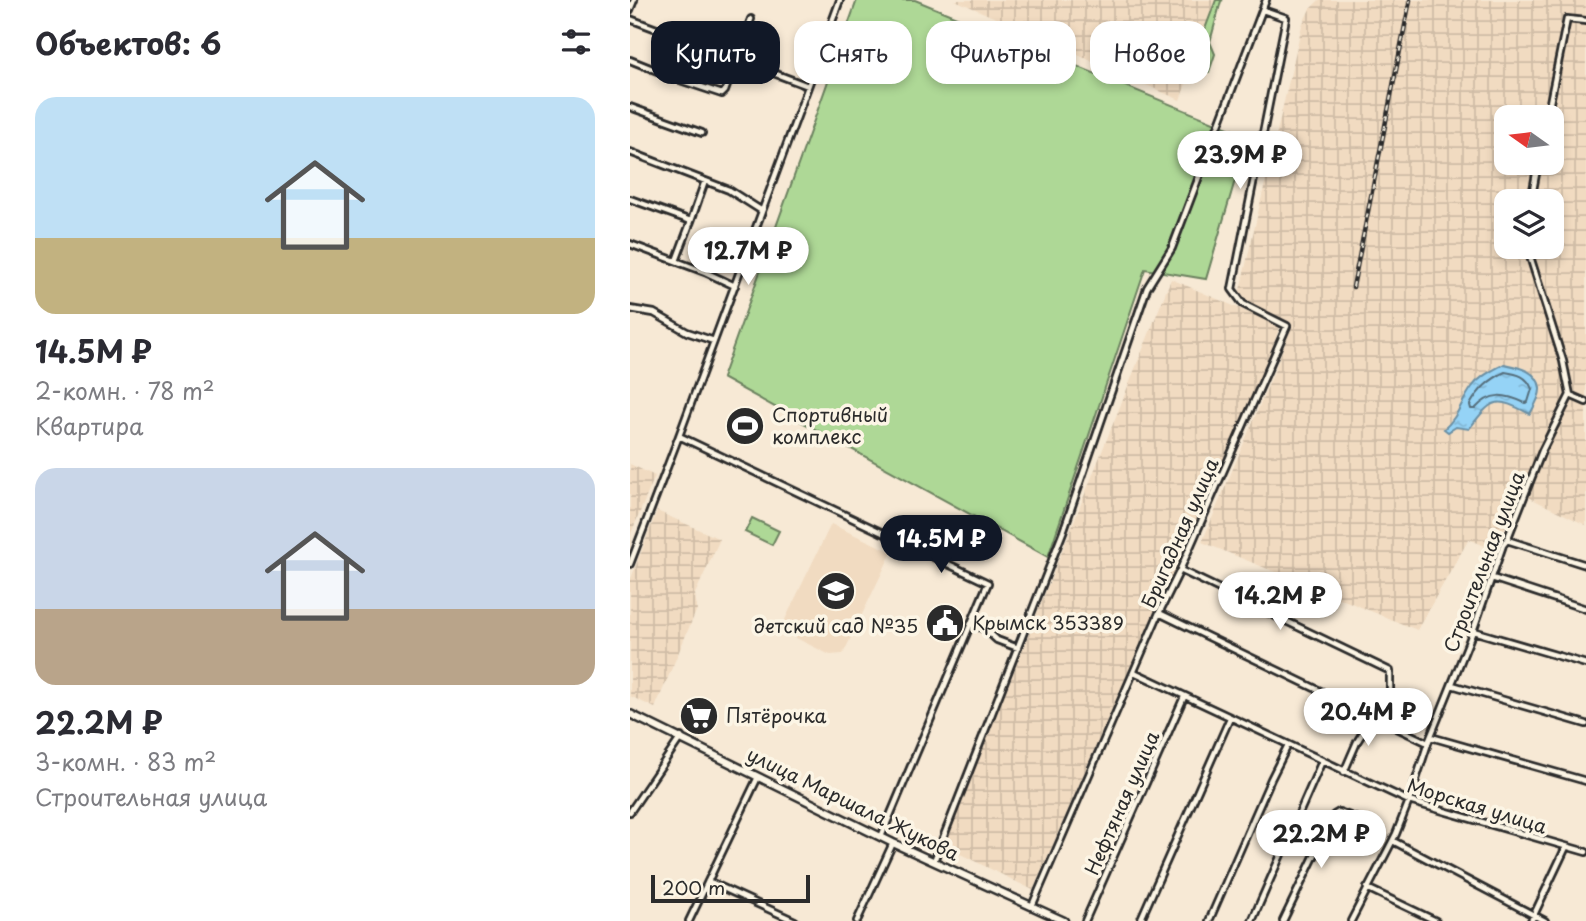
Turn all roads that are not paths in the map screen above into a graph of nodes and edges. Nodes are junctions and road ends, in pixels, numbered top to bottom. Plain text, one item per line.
1 (634, 0) edge
2 (840, 0) edge
3 (1266, 0) edge
4 (1263, 9) junction
5 (630, 10) edge
6 (630, 19) edge
7 (1586, 21) edge
8 (651, 27) edge
9 (630, 60) edge
10 (651, 68) edge
11 (780, 75) edge
12 (692, 84) edge
13 (728, 84) edge
14 (808, 86) junction
15 (1549, 105) edge
16 (630, 107) edge
17 (702, 133) dead end
18 (630, 152) edge
19 (705, 181) junction
20 (630, 199) edge
21 (762, 211) junction
22 (691, 221) junction
23 (630, 244) edge
24 (1531, 259) edge
25 (676, 262) junction
26 (735, 286) junction
27 (630, 309) edge
28 (714, 341) junction
29 (1570, 395) junction
30 (1586, 402) edge
31 (679, 436) junction
32 (1507, 540) junction
33 (630, 564) edge
34 (1586, 565) edge
35 (1180, 570) junction
36 (1492, 578) junction
37 (1586, 609) edge
38 (1159, 613) junction
39 (971, 624) junction
40 (1473, 631) junction
41 (1018, 648) junction
42 (1586, 664) edge
43 (1134, 672) junction
44 (1452, 685) junction
45 (1184, 697) junction
46 (630, 713) edge
47 (1373, 716) junction
48 (1230, 718) junction
49 (1586, 723) edge
50 (1401, 729) junction
51 (681, 737) junction
52 (1431, 737) junction
53 (1428, 743) junction
54 (1288, 745) junction
55 (1322, 761) junction
56 (1345, 772) junction
57 (758, 776) junction
58 (1586, 781) edge
59 (1409, 801) junction
60 (630, 811) edge
61 (1360, 820) dead end
62 (881, 837) junction
63 (1393, 841) junction
64 (893, 843) junction
65 (1566, 847) junction
66 (1586, 852) edge
67 (933, 862) junction
68 (708, 881) junction
69 (1367, 888) junction
70 (1032, 906) junction
71 (1049, 918) edge
72 (1532, 918) edge
73 (689, 921) edge
74 (795, 921) edge
75 (857, 921) edge
76 (1064, 921) edge
77 (1085, 921) edge
78 (1140, 921) edge
79 (1209, 921) edge
80 (1252, 921) edge
81 (1283, 921) edge
82 (1351, 921) edge
83 (1436, 921) edge
84 (1545, 921) edge

1 - 5 street
2 - 14 street
3 - 4 street
4 - 35 street, Бригадная улица
4 - 41 street
6 - 8 street
7 - 15 street
9 - 10 street
11 - 14 street
12 - 13 street
14 - 21 street
16 - 17 street
18 - 19 street
19 - 21 street
19 - 22 street
20 - 22 street
21 - 26 street
22 - 25 street
23 - 25 street
24 - 29 street
25 - 26 street
26 - 28 street
27 - 28 street
28 - 31 street
29 - 30 street
29 - 32 street, Строительная улица
31 - 33 street
31 - 39 street
32 - 34 street
32 - 36 street, Строительная улица
35 - 38 street, Бригадная улица
35 - 50 street
36 - 37 street
36 - 40 street, Строительная улица
38 - 43 street, Бригадная улица
38 - 47 street
39 - 41 street
39 - 62 street
40 - 42 street
40 - 44 street, Строительная улица
41 - 67 street
43 - 45 street, Морская улица
43 - 70 street, Бригадная улица
44 - 49 street
44 - 52 street, Строительная улица
45 - 48 street, Морская улица
45 - 77 street, Нефтяная улица
46 - 51 main road, улица Маршала Жукова
47 - 50 street
47 - 56 street
48 - 54 street, Морская улица
48 - 78 street
50 - 53 street
51 - 57 main road, улица Маршала Жукова
51 - 60 street
52 - 53 street, Строительная улица
52 - 58 street
53 - 59 street, Строительная улица
54 - 55 street, Морская улица
54 - 79 street
55 - 56 street, Морская улица
55 - 80 street
56 - 59 street, Морская улица
57 - 62 main road, улица Маршала Жукова
57 - 68 street
59 - 63 street, Строительная улица
59 - 65 street, Морская улица
61 - 81 street
62 - 64 main road, улица Маршала Жукова
63 - 69 street, Строительная улица
63 - 72 street
64 - 67 main road, улица Маршала Жукова
64 - 75 street
65 - 66 street, Морская улица
65 - 72 street
67 - 70 main road, улица Маршала Жукова
68 - 73 street
68 - 74 street
69 - 82 street, Строительная улица
69 - 83 street
70 - 71 main road, улица Маршала Жукова
71 - 76 main road, улица Маршала Жукова
72 - 84 street

